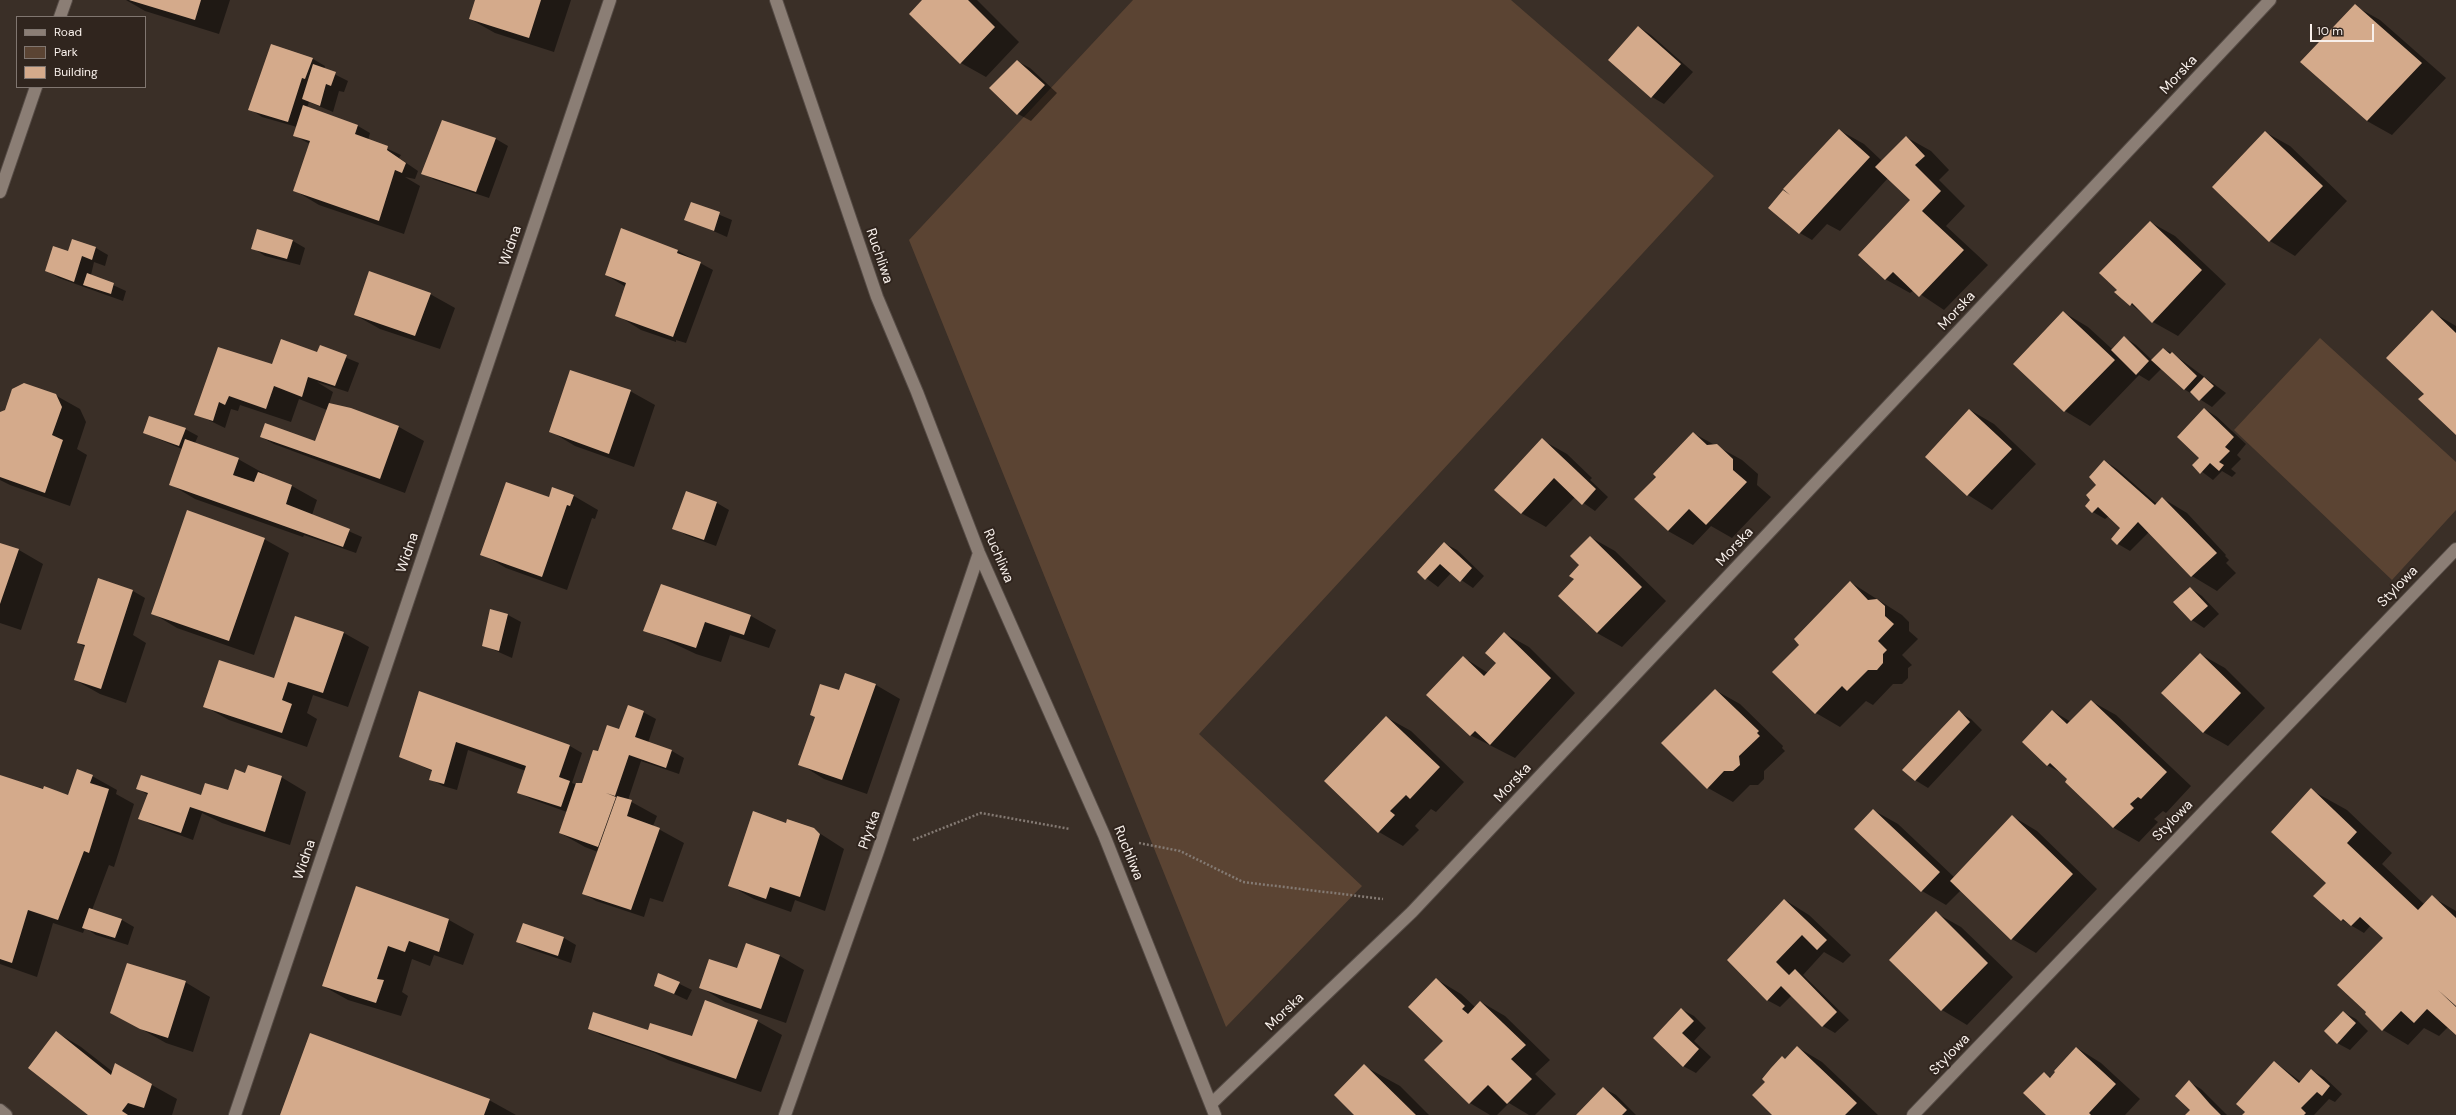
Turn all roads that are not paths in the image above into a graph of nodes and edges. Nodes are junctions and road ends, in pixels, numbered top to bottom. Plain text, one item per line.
1 (66, 0) edge
2 (610, 0) edge
3 (2270, 0) edge
4 (779, 1) edge
5 (60, 16) edge
6 (36, 88) edge
7 (0, 192) edge
8 (2456, 549) edge
9 (979, 552) junction
10 (0, 1110) edge
11 (1213, 1110) edge
12 (6, 1115) edge
13 (235, 1115) edge
14 (785, 1115) edge
15 (1913, 1115) edge

1 - 5 street
2 - 13 street, Widna
3 - 11 street, Morska
4 - 9 street, Ruchliwa
6 - 7 street
8 - 15 street, Stylowa
9 - 11 street, Ruchliwa
9 - 14 street, Płytka
10 - 12 street

